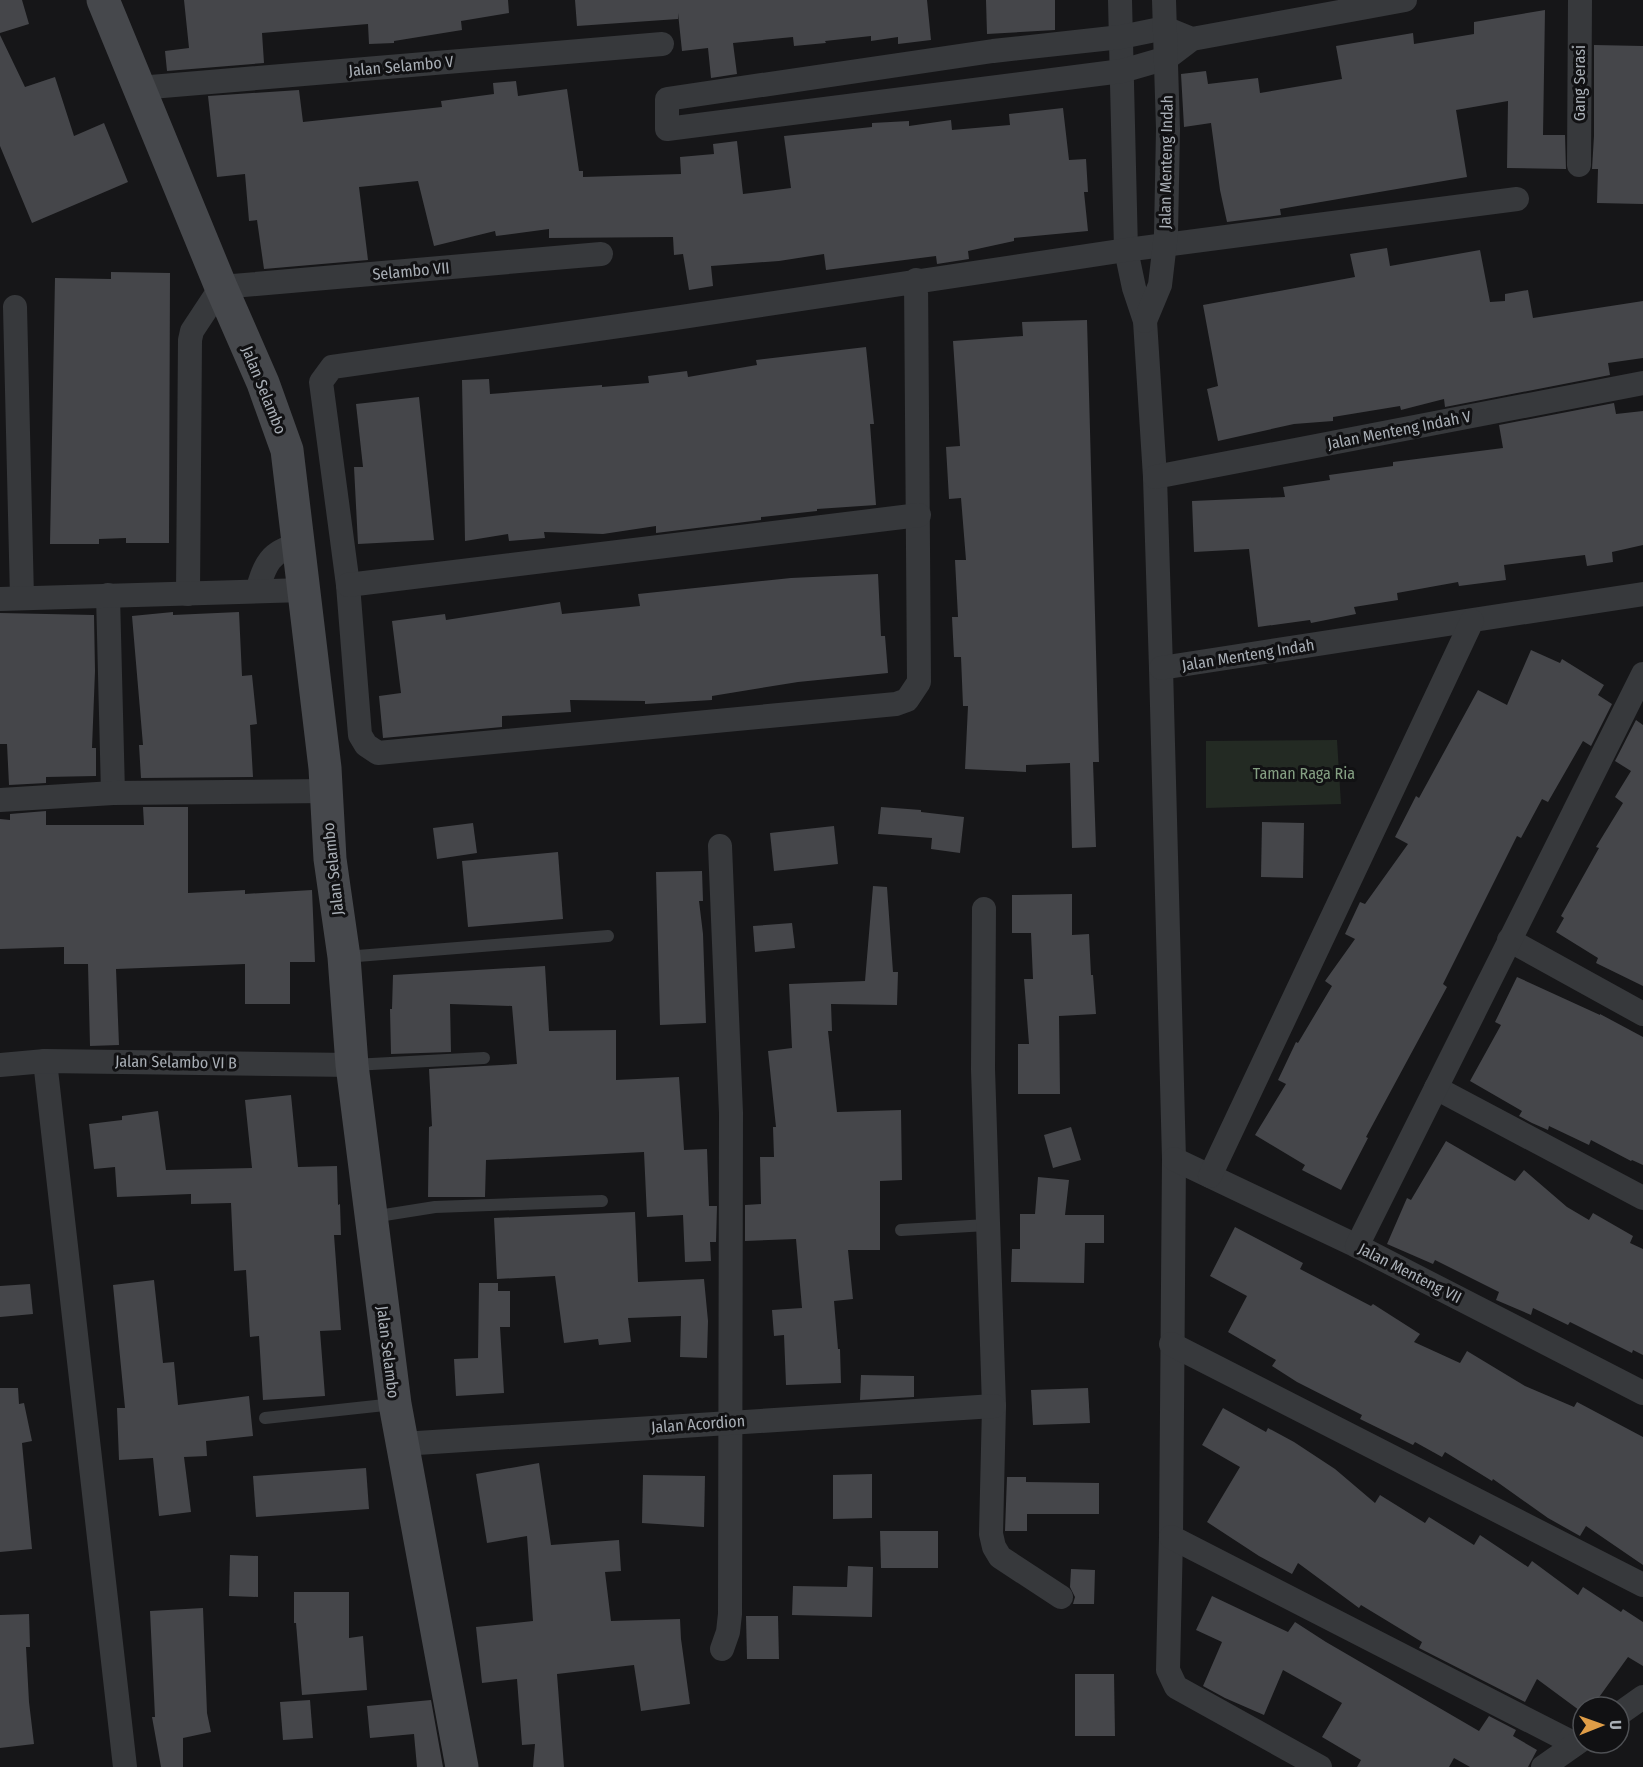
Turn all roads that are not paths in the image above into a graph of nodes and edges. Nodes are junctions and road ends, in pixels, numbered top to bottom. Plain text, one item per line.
1 (103, 0) edge
2 (1120, 0) edge
3 (1164, 0) edge
4 (1405, 0) edge
5 (1580, 0) edge
6 (1165, 28) junction
7 (1120, 38) junction
8 (1192, 39) junction
9 (662, 44) dead end
10 (1167, 58) junction
11 (911, 63) junction
12 (1122, 71) junction
13 (139, 88) junction
14 (919, 97) junction
15 (1579, 165) dead end
16 (1517, 199) dead end
17 (1164, 246) junction
18 (1126, 250) junction
19 (601, 254) dead end
20 (916, 280) junction
21 (221, 287) junction
22 (15, 307) dead end
23 (1145, 321) junction
24 (1643, 383) edge
25 (1155, 477) junction
26 (919, 515) junction
27 (299, 545) junction
28 (348, 585) junction
29 (304, 590) junction
30 (257, 591) junction
31 (188, 594) junction
32 (1643, 594) edge
33 (108, 595) junction
34 (11, 599) edge
35 (1472, 621) junction
36 (1161, 668) junction
37 (1643, 674) edge
38 (326, 791) junction
39 (113, 792) junction
40 (0, 800) edge
41 (720, 846) dead end
42 (984, 909) dead end
43 (609, 936) dead end
44 (1509, 940) junction
45 (344, 957) junction
46 (1643, 1014) edge
47 (484, 1058) dead end
48 (45, 1061) junction
49 (0, 1065) edge
50 (352, 1065) junction
51 (1436, 1089) junction
52 (1174, 1159) junction
53 (1210, 1176) junction
54 (1643, 1198) edge
55 (602, 1201) dead end
56 (371, 1217) junction
57 (987, 1225) junction
58 (901, 1230) dead end
59 (1357, 1246) junction
60 (1171, 1344) junction
61 (1643, 1393) edge
62 (395, 1404) junction
63 (994, 1406) junction
64 (265, 1418) dead end
65 (730, 1422) junction
66 (402, 1444) junction
67 (1171, 1537) junction
68 (1643, 1585) edge
69 (1061, 1597) dead end
70 (722, 1649) dead end
71 (1571, 1738) edge
72 (1571, 1748) edge
73 (125, 1767) edge
74 (462, 1767) edge
75 (1320, 1767) edge
76 (1543, 1767) edge

1 - 13 street, Jalan Selambo
2 - 7 street, Jalan Menteng Indah
3 - 6 street, Jalan Menteng Indah
4 - 8 street
5 - 15 street, Gang Serasi
6 - 7 street
6 - 8 street
6 - 10 street, Jalan Menteng Indah
7 - 11 street
7 - 12 street, Jalan Menteng Indah
8 - 10 street
9 - 13 street, Jalan Selambo V
10 - 12 street
10 - 17 street, Jalan Menteng Indah
11 - 14 street
11 - 14 street
12 - 14 street
12 - 18 street, Jalan Menteng Indah
13 - 21 street, Jalan Selambo
16 - 17 street
17 - 18 street
17 - 23 street, Jalan Menteng Indah
18 - 20 street
18 - 23 street, Jalan Menteng Indah
19 - 21 street, Selambo VII
20 - 26 street
20 - 28 street
21 - 27 street, Jalan Selambo
21 - 31 street
22 - 34 street
23 - 25 street, Jalan Menteng Indah
24 - 25 street, Jalan Menteng Indah V
25 - 36 street, Jalan Menteng Indah
26 - 28 street
26 - 28 street
27 - 29 street, Jalan Selambo
27 - 30 street
29 - 30 street
29 - 38 street, Jalan Selambo
30 - 31 street
31 - 33 street
32 - 35 street, Jalan Menteng Indah
33 - 34 street
33 - 39 street
35 - 36 street, Jalan Menteng Indah
35 - 53 street
36 - 52 street
37 - 44 street
38 - 39 street
38 - 45 street, Jalan Selambo
39 - 40 street
41 - 65 street
42 - 57 street
43 - 45 lane
44 - 46 street
44 - 51 street
45 - 50 street, Jalan Selambo
47 - 50 lane
48 - 49 street, Jalan Selambo VI B
48 - 50 street, Jalan Selambo VI B
48 - 73 street
50 - 56 street, Jalan Selambo
51 - 54 street
51 - 59 street
52 - 53 street, Jalan Menteng VII
52 - 60 street
53 - 59 street, Jalan Menteng VII
55 - 56 lane
56 - 62 street, Jalan Selambo
57 - 58 lane
57 - 63 street
59 - 61 street, Jalan Menteng VII
60 - 67 street
60 - 68 street
62 - 64 lane
62 - 66 street, Jalan Selambo
63 - 65 street, Jalan Acordion
63 - 69 street
65 - 66 street, Jalan Acordion
65 - 70 street
66 - 74 street, Jalan Selambo
67 - 71 street
67 - 75 street
72 - 76 street

